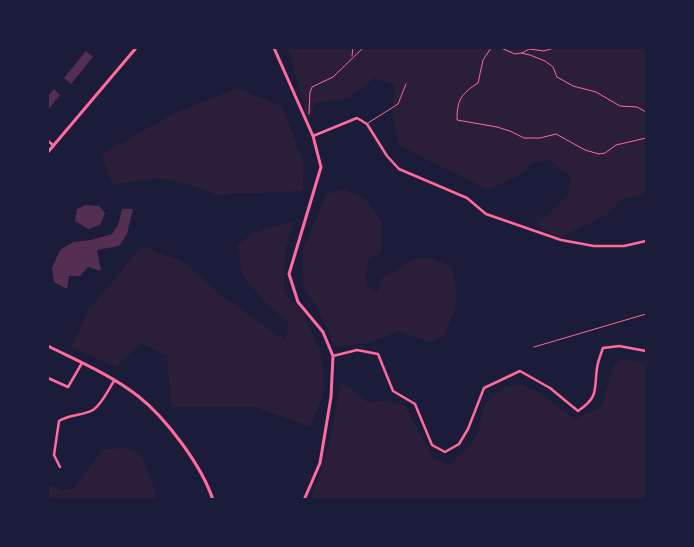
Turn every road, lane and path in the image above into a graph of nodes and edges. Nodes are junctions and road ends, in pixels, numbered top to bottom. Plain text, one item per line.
1 (136, 48) edge
2 (274, 48) edge
3 (353, 48) edge
4 (363, 48) edge
5 (491, 48) edge
6 (501, 48) edge
7 (554, 48) edge
8 (521, 53) junction
9 (352, 57) junction
10 (406, 84) dead end
11 (646, 112) edge
12 (306, 122) junction
13 (367, 124) junction
14 (313, 136) junction
15 (646, 138) edge
16 (48, 141) edge
17 (53, 145) junction
18 (48, 152) edge
19 (646, 241) edge
20 (646, 314) edge
21 (48, 346) edge
22 (534, 347) dead end
23 (646, 351) edge
24 (333, 356) junction
25 (82, 363) junction
26 (48, 378) edge
27 (114, 381) junction
28 (60, 468) dead end
29 (213, 500) edge
30 (304, 500) edge

1 - 17 street
2 - 12 street
3 - 9 path
4 - 9 path
5 - 15 path
6 - 8 path
7 - 8 path
8 - 11 path
9 - 12 path
10 - 13 lane
12 - 14 street
13 - 14 street
13 - 19 street
14 - 24 street
16 - 17 street
17 - 18 street
20 - 22 path
21 - 25 street
23 - 24 street
24 - 30 street
25 - 26 street
25 - 27 street
27 - 28 street
27 - 29 street

